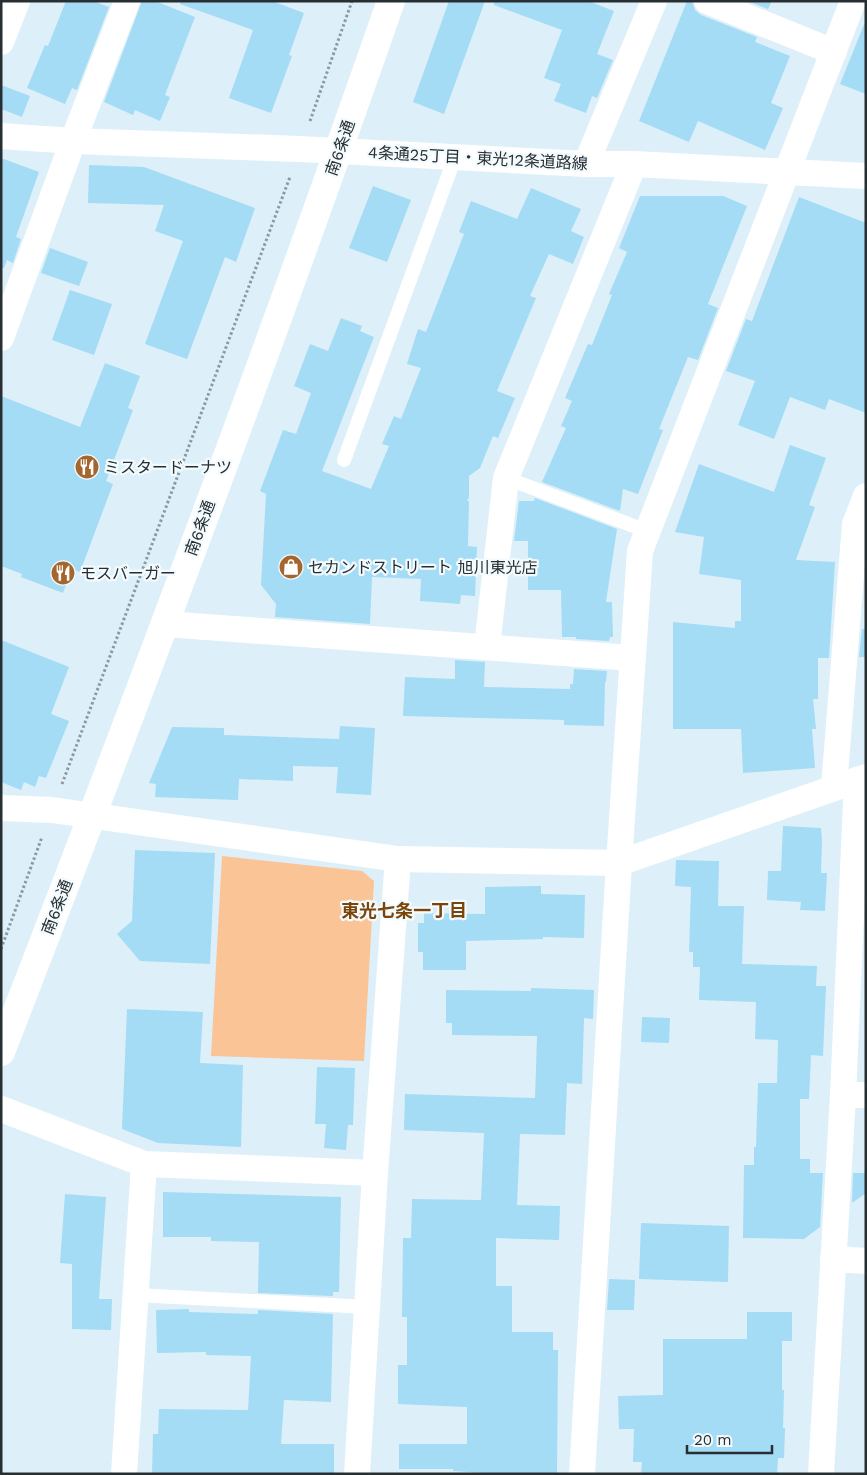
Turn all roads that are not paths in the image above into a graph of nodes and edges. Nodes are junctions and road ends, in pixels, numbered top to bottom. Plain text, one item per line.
1 (17, 1) edge
2 (127, 1) edge
3 (391, 1) edge
4 (654, 1) edge
5 (707, 1) edge
6 (853, 1) edge
7 (1, 42) edge
8 (834, 52) junction
9 (1, 136) edge
10 (74, 141) junction
11 (340, 151) junction
12 (454, 157) junction
13 (586, 164) junction
14 (634, 164) junction
15 (786, 171) junction
16 (866, 176) edge
17 (1, 338) edge
18 (344, 460) dead end
19 (506, 478) junction
20 (866, 496) edge
21 (647, 531) junction
22 (165, 624) junction
23 (487, 647) junction
24 (633, 658) junction
25 (852, 782) edge
26 (1, 808) edge
27 (92, 815) junction
28 (398, 858) junction
29 (619, 862) junction
30 (858, 936) edge
31 (1, 1052) edge
32 (854, 1095) edge
33 (1, 1109) edge
34 (144, 1164) junction
35 (375, 1173) junction
36 (833, 1259) junction
37 (866, 1261) edge
38 (136, 1295) junction
39 (368, 1307) junction
40 (124, 1474) edge
41 (357, 1474) edge
42 (582, 1474) edge
43 (821, 1474) edge

1 - 7 street
2 - 10 street
3 - 11 street, 南6条通
4 - 13 street
5 - 8 street
6 - 8 street
8 - 15 street
9 - 10 street, 4条通25丁目・東光12条道路線
10 - 11 street, 4条通25丁目・東光12条道路線
10 - 17 street
11 - 12 street, 4条通25丁目・東光12条道路線
11 - 22 street, 南6条通
12 - 13 street, 4条通25丁目・東光12条道路線
12 - 18 lane
13 - 14 street, 4条通25丁目・東光12条道路線
14 - 15 street, 4条通25丁目・東光12条道路線
14 - 19 street
15 - 16 street, 4条通25丁目・東光12条道路線
15 - 21 street
19 - 21 lane
19 - 23 street
20 - 25 street
21 - 24 street
22 - 23 street
22 - 27 street, 南6条通
23 - 24 street
24 - 29 street
25 - 29 street
25 - 30 street
26 - 27 street
27 - 28 street
27 - 31 street, 南6条通
28 - 29 street
28 - 35 street
29 - 42 street
30 - 32 street
32 - 36 street
33 - 34 street
34 - 35 street
34 - 38 street
35 - 39 street
36 - 37 street
36 - 43 street
38 - 39 lane
38 - 40 street
39 - 41 street

